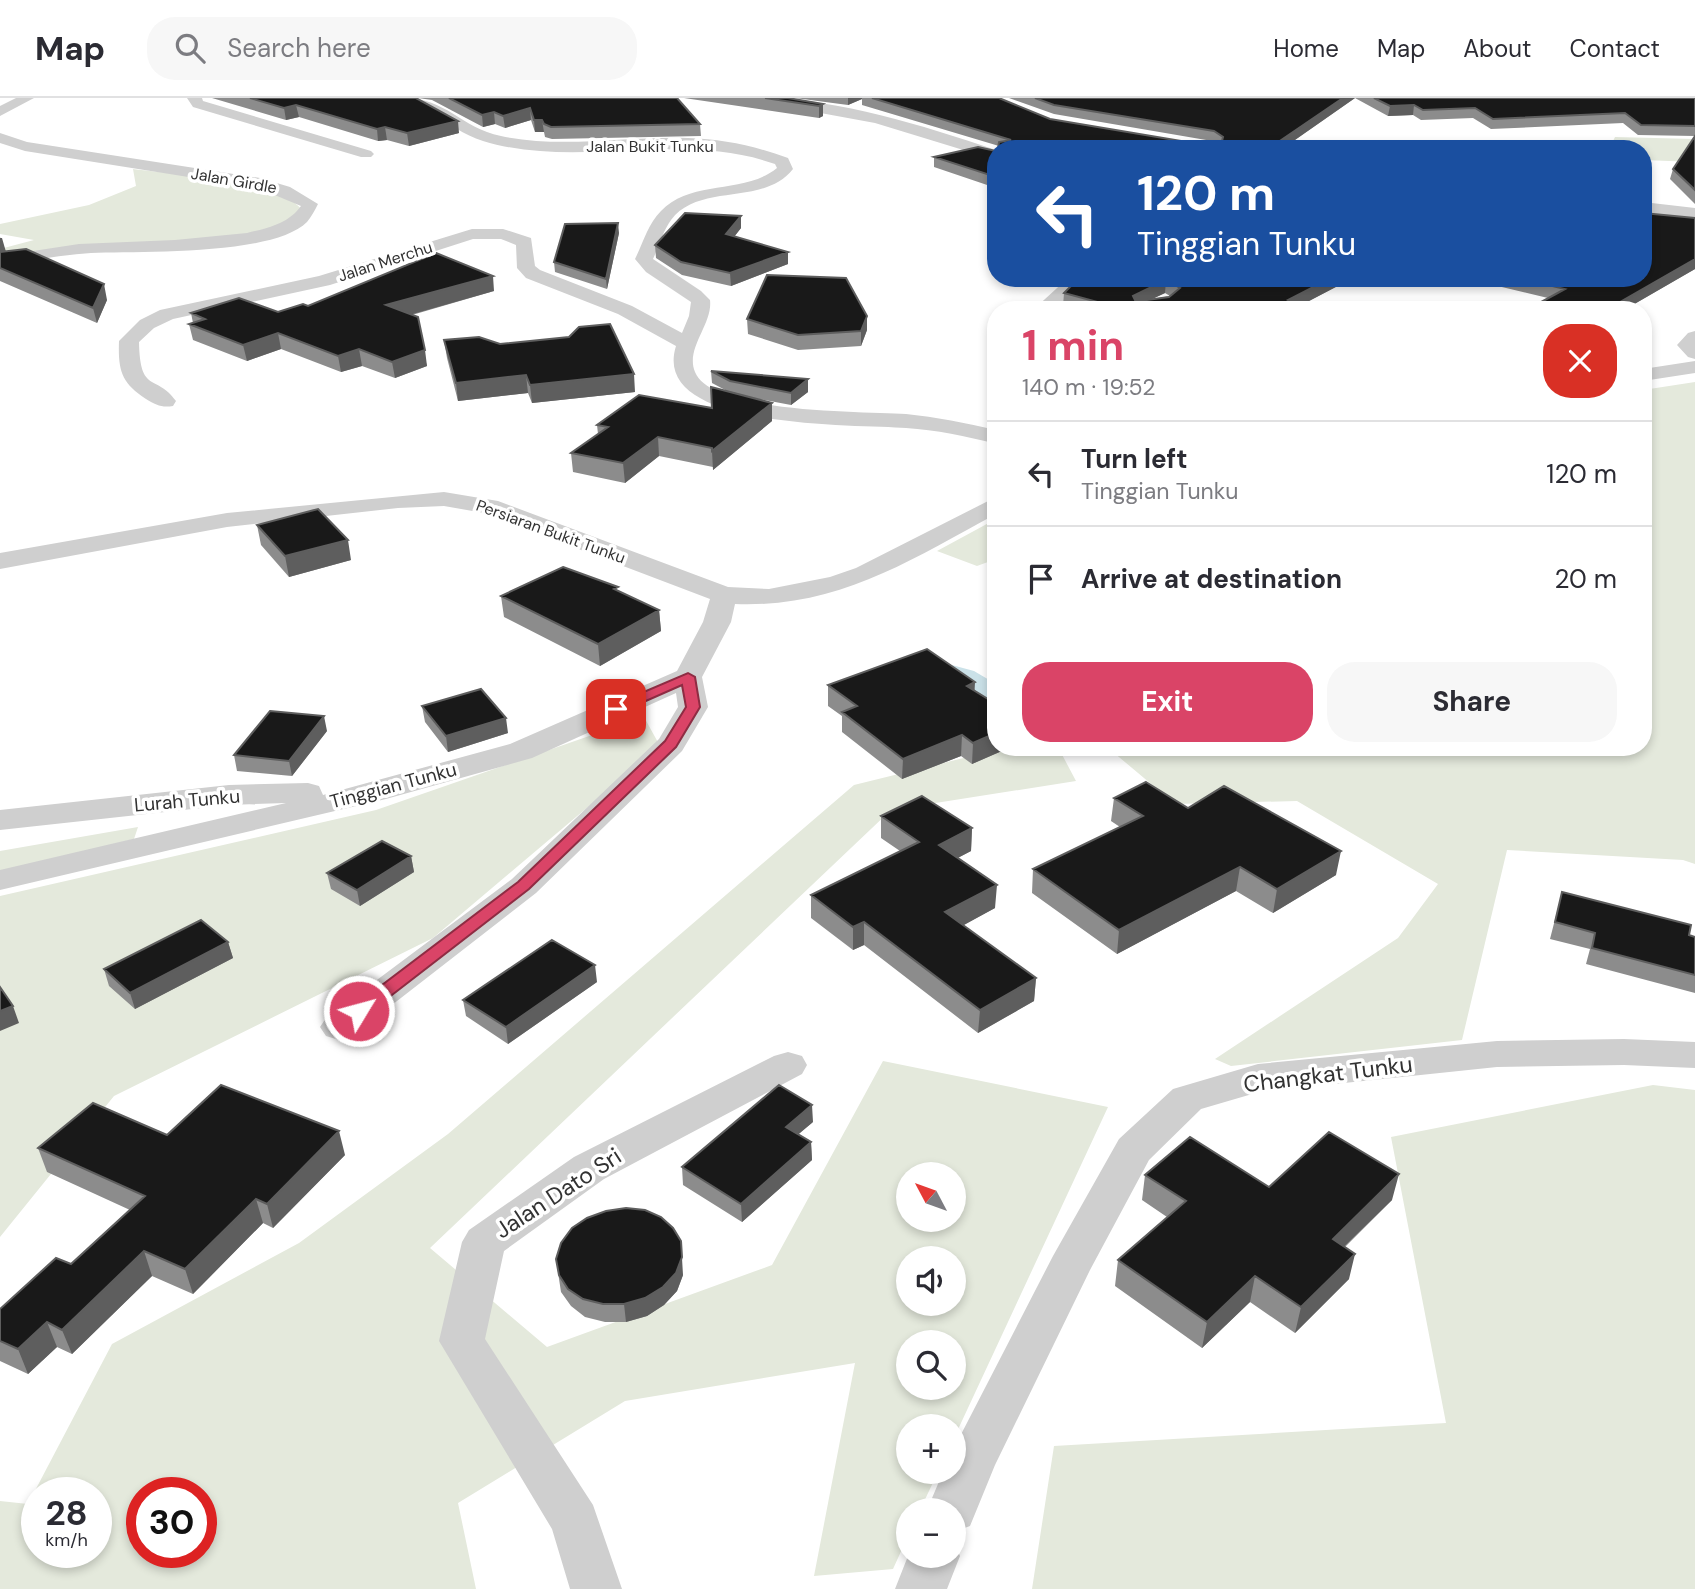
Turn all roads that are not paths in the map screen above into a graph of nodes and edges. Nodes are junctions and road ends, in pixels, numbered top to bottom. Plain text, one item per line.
1 (27, 98) edge
2 (195, 98) edge
3 (410, 98) edge
4 (760, 98) edge
5 (0, 112) edge
6 (0, 138) edge
7 (987, 152) edge
8 (366, 154) dead end
9 (1652, 209) edge
10 (1695, 214) edge
11 (0, 261) edge
12 (1069, 287) edge
13 (1053, 301) edge
14 (685, 343) junction
15 (1694, 347) edge
16 (1652, 373) edge
17 (165, 401) dead end
18 (987, 435) edge
19 (987, 509) edge
20 (0, 561) edge
21 (724, 595) junction
22 (688, 677) junction
23 (374, 792) junction
24 (0, 820) edge
25 (0, 880) edge
26 (339, 1027) dead end
27 (1695, 1055) edge
28 (788, 1065) dead end
29 (957, 1498) edge
30 (929, 1568) edge
31 (596, 1589) edge
32 (921, 1589) edge

1 - 5 street
2 - 8 street
3 - 14 street, Jalan Bukit Tunku
4 - 7 street
6 - 11 street, Jalan Girdle
9 - 10 street
12 - 13 street
14 - 17 street, Jalan Merchu
14 - 18 street
15 - 16 street
19 - 21 street, Persiaran Bukit Tunku
20 - 21 street, Persiaran Bukit Tunku
21 - 22 street
22 - 23 street, Tinggian Tunku
22 - 26 street
23 - 24 street, Lurah Tunku
23 - 25 street, Tinggian Tunku
27 - 29 street, Changkat Tunku
28 - 31 street, Jalan Dato Sri
30 - 32 street

